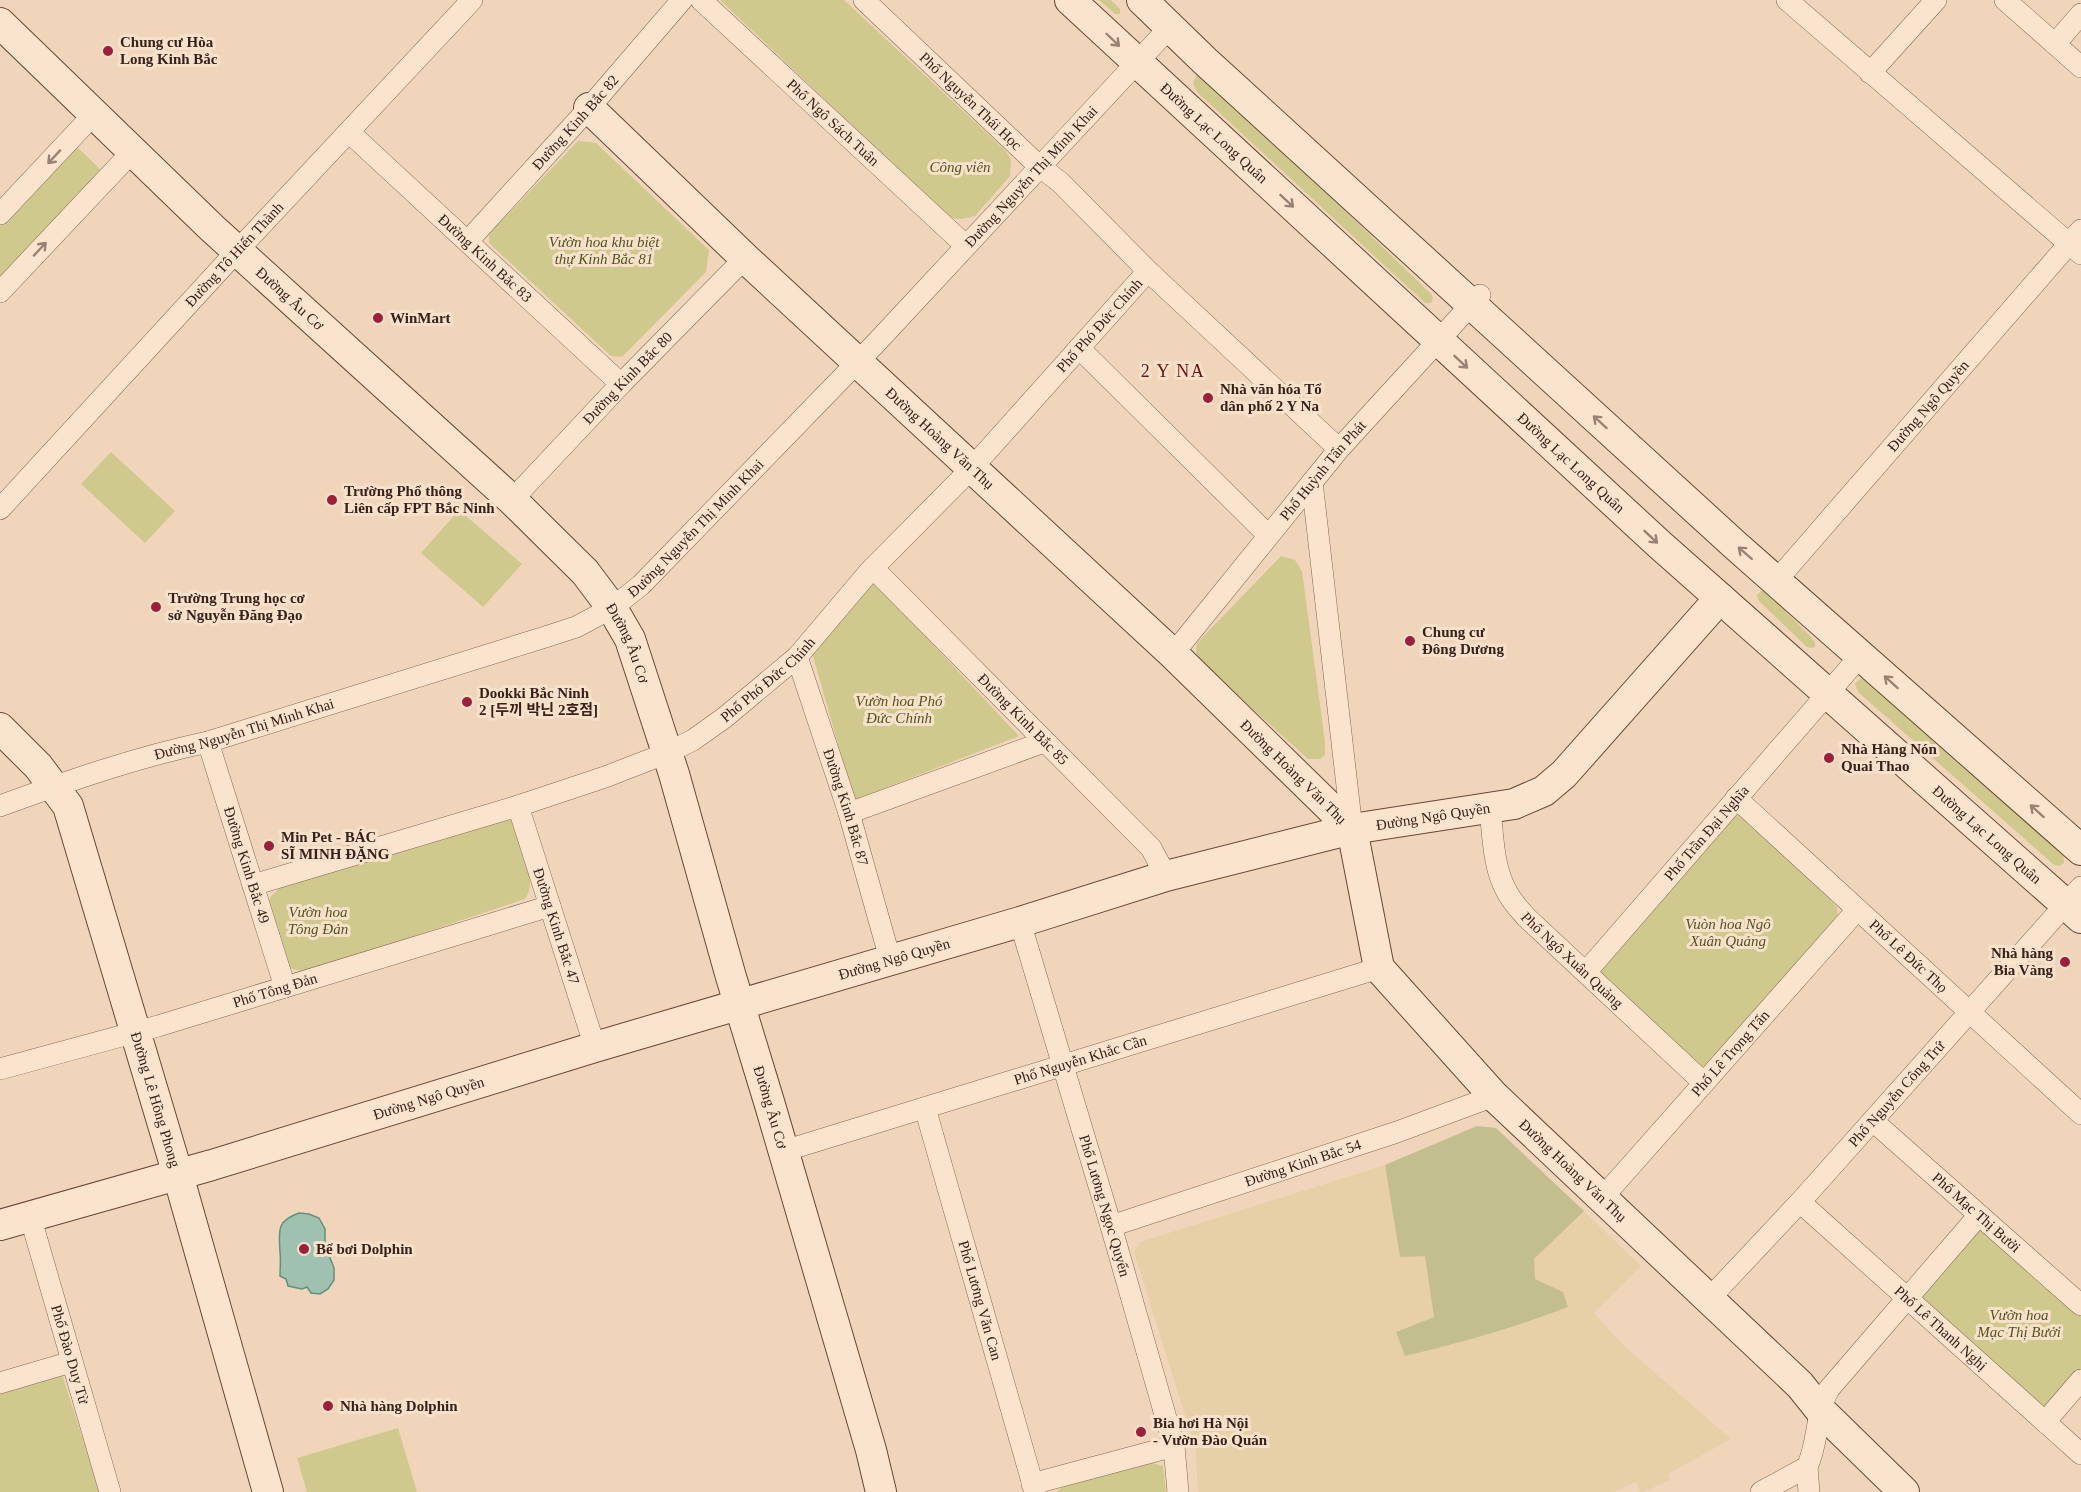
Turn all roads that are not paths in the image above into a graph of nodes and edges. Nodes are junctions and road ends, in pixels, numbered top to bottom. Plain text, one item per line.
1 (472, 0) edge
2 (682, 0) edge
3 (701, 0) edge
4 (864, 0) edge
5 (1070, 0) edge
6 (1142, 0) edge
7 (1787, 0) edge
8 (1936, 0) edge
9 (2005, 0) edge
10 (2081, 14) edge
11 (0, 23) edge
12 (1170, 27) junction
13 (2055, 44) junction
14 (1137, 63) junction
15 (2081, 67) edge
16 (1870, 73) junction
17 (588, 108) junction
18 (94, 114) junction
19 (350, 133) junction
20 (133, 151) junction
21 (1040, 167) junction
22 (0, 214) edge
23 (468, 241) junction
24 (2077, 243) edge
25 (966, 245) junction
26 (238, 250) junction
27 (745, 258) junction
28 (1148, 271) junction
29 (0, 292) edge
30 (1476, 299) junction
31 (1438, 341) junction
32 (1079, 348) junction
33 (858, 362) junction
34 (621, 384) junction
35 (1339, 449) junction
36 (971, 469) junction
37 (1312, 482) junction
38 (512, 500) junction
39 (0, 509) edge
40 (1268, 535) junction
41 (873, 568) junction
42 (1776, 581) junction
43 (1720, 598) junction
44 (612, 608) junction
45 (1173, 654) junction
46 (1861, 655) junction
47 (797, 657) junction
48 (1828, 695) junction
49 (0, 728) edge
50 (208, 742) junction
51 (1044, 742) junction
52 (667, 753) junction
53 (54, 786) junction
54 (1736, 798) junction
55 (0, 806) edge
56 (518, 806) junction
57 (1490, 808) junction
58 (849, 813) junction
59 (1352, 829) junction
60 (2081, 850) edge
61 (1166, 876) junction
62 (253, 885) junction
63 (2076, 903) edge
64 (550, 906) junction
65 (1857, 910) junction
66 (1020, 922) junction
67 (890, 959) junction
68 (1379, 968) junction
69 (1586, 972) junction
70 (285, 987) junction
71 (739, 1004) junction
72 (1970, 1012) junction
73 (134, 1032) junction
74 (595, 1047) junction
75 (1062, 1065) junction
76 (0, 1070) edge
77 (1704, 1083) junction
78 (1494, 1096) junction
79 (925, 1108) junction
80 (2081, 1114) edge
81 (1872, 1121) junction
82 (784, 1151) junction
83 (178, 1175) junction
84 (1603, 1197) junction
85 (1800, 1202) junction
86 (1979, 1215) junction
87 (30, 1216) junction
88 (0, 1225) edge
89 (1111, 1226) junction
90 (1908, 1298) junction
91 (1708, 1299) junction
92 (2081, 1305) edge
93 (71, 1362) junction
94 (2081, 1380) edge
95 (0, 1383) edge
96 (1820, 1410) junction
97 (2045, 1422) junction
98 (1174, 1446) junction
99 (2081, 1454) edge
100 (1807, 1467) junction
101 (1034, 1488) edge
102 (110, 1492) edge
103 (268, 1492) edge
104 (881, 1492) edge
105 (1178, 1492) edge
106 (1761, 1492) edge
107 (1809, 1492) edge
108 (1904, 1492) edge

1 - 19 street, Đường Tô Hiến Thành
2 - 17 street, Đường Kinh Bắc 82
3 - 25 street, Phố Ngô Sách Tuân
4 - 21 street, Phố Nguyễn Thái Học
5 -> 14 street, Đường Lạc Long Quân
6 - 12 street
7 - 16 street
8 - 16 street
9 - 13 street
10 - 13 street
11 - 18 street, Đường Âu Cơ
12 - 14 street, Đường Nguyễn Thị Minh Khai
12 - 30 street
13 - 15 street
14 - 21 street, Đường Nguyễn Thị Minh Khai
14 -> 31 street, Đường Lạc Long Quân
16 - 24 street
17 - 23 street, Đường Kinh Bắc 82
17 - 27 street, Đường Hoàng Văn Thụ
18 - 20 street, Đường Âu Cơ
18 -> 22 street
19 - 23 street, Đường Kinh Bắc 83
19 - 26 street, Đường Tô Hiến Thành
20 - 26 street, Đường Âu Cơ
29 -> 20 street
21 - 25 street, Đường Nguyễn Thị Minh Khai
21 - 28 street, Phố Nguyễn Thái Học
23 - 34 street, Đường Kinh Bắc 83
24 - 42 street, Đường Ngô Quyền
25 - 33 street, Đường Nguyễn Thị Minh Khai
26 - 38 street, Đường Âu Cơ
26 - 39 street, Đường Tô Hiến Thành
27 - 33 street, Đường Hoàng Văn Thụ
27 - 34 street, Đường Kinh Bắc 80
28 - 32 street, Phố Phó Đức Chính
28 - 35 street, Phố Nguyễn Thái Học
30 - 31 street, Phố Huỳnh Tấn Phát
42 -> 30 street
31 - 35 street, Phố Huỳnh Tấn Phát
31 -> 43 street, Đường Lạc Long Quân
32 - 36 street, Phố Phó Đức Chính
32 - 40 street
33 - 36 street, Đường Hoàng Văn Thụ
33 - 44 street, Đường Nguyễn Thị Minh Khai
34 - 38 street, Đường Kinh Bắc 80
35 - 37 street, Phố Huỳnh Tấn Phát
36 - 41 street, Phố Phó Đức Chính
36 - 45 street, Đường Hoàng Văn Thụ
37 - 40 street, Phố Huỳnh Tấn Phát
37 - 59 street
38 - 44 street, Đường Âu Cơ
40 - 45 street, Phố Huỳnh Tấn Phát
41 - 47 street, Phố Phó Đức Chính
41 - 51 street, Đường Kinh Bắc 85
42 - 46 street
43 - 48 street, Đường Lạc Long Quân
43 - 57 street, Đường Ngô Quyền
44 - 50 street, Đường Nguyễn Thị Minh Khai
44 - 52 street, Đường Âu Cơ
45 - 59 street, Đường Hoàng Văn Thụ
46 - 48 street, Phố Trần Đại Nghĩa
60 -> 46 street
47 - 52 street, Phố Phó Đức Chính
47 - 58 street, Đường Kinh Bắc 87
48 - 54 street, Phố Trần Đại Nghĩa
48 - 63 street, Đường Lạc Long Quân
49 - 53 street, Đường Lê Hồng Phong
50 - 53 street, Đường Nguyễn Thị Minh Khai
50 - 62 street, Đường Kinh Bắc 49
51 - 58 street
51 - 61 street, Đường Kinh Bắc 85
52 - 56 street, Phố Phó Đức Chính
52 - 71 street, Đường Âu Cơ
53 - 55 street, Đường Nguyễn Thị Minh Khai
53 - 73 street, Đường Lê Hồng Phong
54 - 65 street, Phố Lê Đức Thọ
54 - 69 street, Phố Trần Đại Nghĩa
56 - 62 street, Phố Phó Đức Chính
56 - 64 street, Đường Kinh Bắc 47
57 - 59 street, Đường Ngô Quyền
57 - 69 street, Phố Ngô Xuân Quảng
58 - 67 street, Đường Kinh Bắc 87
59 - 61 street, Đường Ngô Quyền
59 - 68 street, Đường Hoàng Văn Thụ
61 - 66 street, Đường Ngô Quyền
62 - 70 street, Đường Kinh Bắc 49
63 - 72 street, Phố Nguyễn Công Trứ
64 - 70 street, Phố Tông Đản
64 - 74 street, Đường Kinh Bắc 47
65 - 72 street, Phố Lê Đức Thọ
65 - 77 street, Phố Lê Trọng Tấn
66 - 67 street, Đường Ngô Quyền
66 - 75 street, Phố Lương Ngọc Quyến
67 - 71 street, Đường Ngô Quyền
68 - 75 street, Phố Nguyễn Khắc Cần
68 - 78 street, Đường Hoàng Văn Thụ
69 - 77 street, Phố Ngô Xuân Quảng
70 - 73 street, Phố Tông Đản
71 - 74 street, Đường Ngô Quyền
71 - 82 street, Đường Âu Cơ
72 - 80 street, Phố Lê Đức Thọ
72 - 81 street, Phố Nguyễn Công Trứ
73 - 76 street, Phố Tông Đản
73 - 83 street, Đường Lê Hồng Phong
74 - 83 street, Đường Ngô Quyền
75 - 79 street, Phố Nguyễn Khắc Cần
75 - 89 street, Phố Lương Ngọc Quyến
77 - 84 street, Phố Lê Trọng Tấn
78 - 84 street, Đường Hoàng Văn Thụ
78 - 89 street, Đường Kinh Bắc 54
79 - 82 street, Phố Nguyễn Khắc Cần
79 - 101 street, Phố Lương Văn Can
81 - 85 street, Phố Nguyễn Công Trứ
81 - 86 street, Phố Mạc Thị Bưởi
82 - 104 street, Đường Âu Cơ
83 - 87 street, Đường Ngô Quyền
83 - 103 street, Đường Lê Hồng Phong
84 - 91 street, Đường Hoàng Văn Thụ
85 - 90 street, Phố Lê Thanh Nghị
85 - 91 street, Phố Nguyễn Công Trứ
86 - 90 street
86 - 92 street, Phố Mạc Thị Bưởi
87 - 88 street, Đường Ngô Quyền
87 - 93 street, Phố Đào Duy Từ
89 - 98 street, Phố Lương Ngọc Quyến
90 - 96 street
90 - 97 street, Phố Lê Thanh Nghị
91 - 96 street, Đường Hoàng Văn Thụ
93 - 95 street
93 - 102 street, Phố Đào Duy Từ
94 - 97 street
96 - 100 street
96 - 108 street, Đường Hoàng Văn Thụ
97 - 99 street, Phố Lê Thanh Nghị
98 - 101 street
98 - 105 street, Phố Lương Ngọc Quyến
100 - 106 street
100 - 107 street

